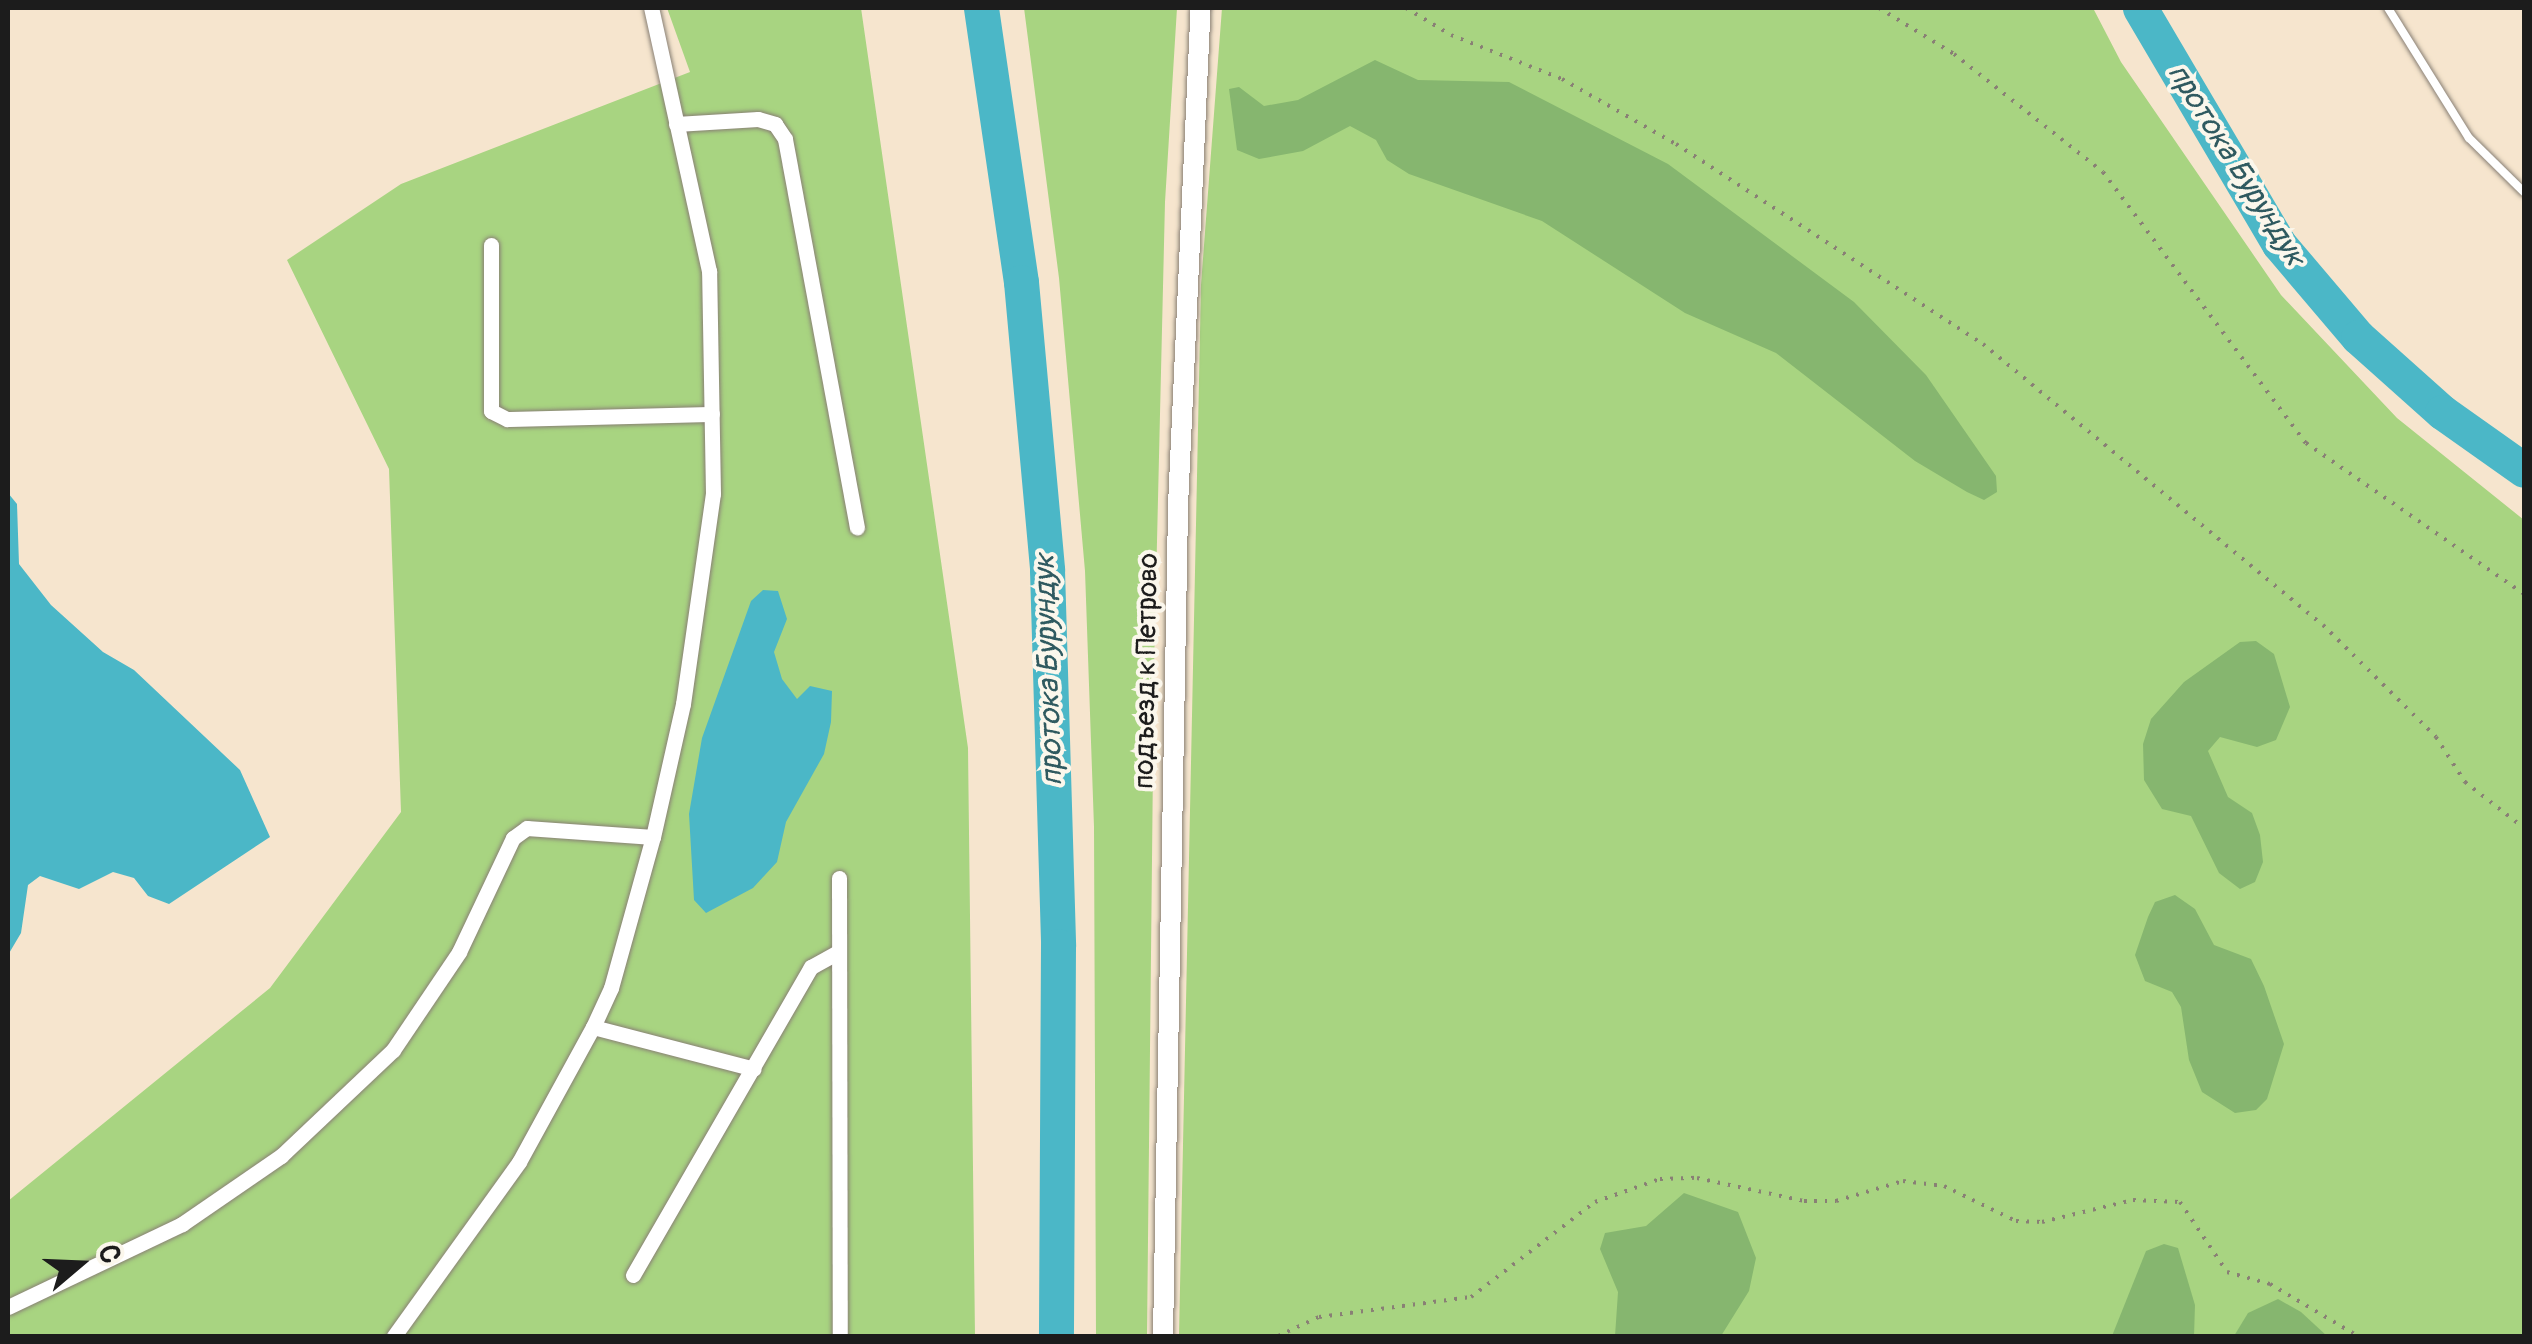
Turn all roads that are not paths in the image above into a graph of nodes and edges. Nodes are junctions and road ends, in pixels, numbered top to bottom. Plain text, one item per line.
1 (651, 8) edge
2 (1201, 8) edge
3 (2388, 8) edge
4 (676, 124) junction
5 (2524, 192) edge
6 (491, 245) dead end
7 (712, 414) junction
8 (857, 527) dead end
9 (653, 837) junction
10 (839, 878) dead end
11 (838, 952) junction
12 (593, 1027) junction
13 (754, 1069) junction
14 (633, 1275) dead end
15 (8, 1307) edge
16 (394, 1336) edge
17 (840, 1336) edge
18 (1163, 1336) edge

1 - 4 street
2 - 18 street, подъезд к Петрово
3 - 5 lane
4 - 7 street
4 - 8 street
6 - 7 street
7 - 9 street
9 - 12 street
9 - 15 street
10 - 11 street
11 - 13 street
11 - 17 street
12 - 13 street
12 - 16 street
13 - 14 street

